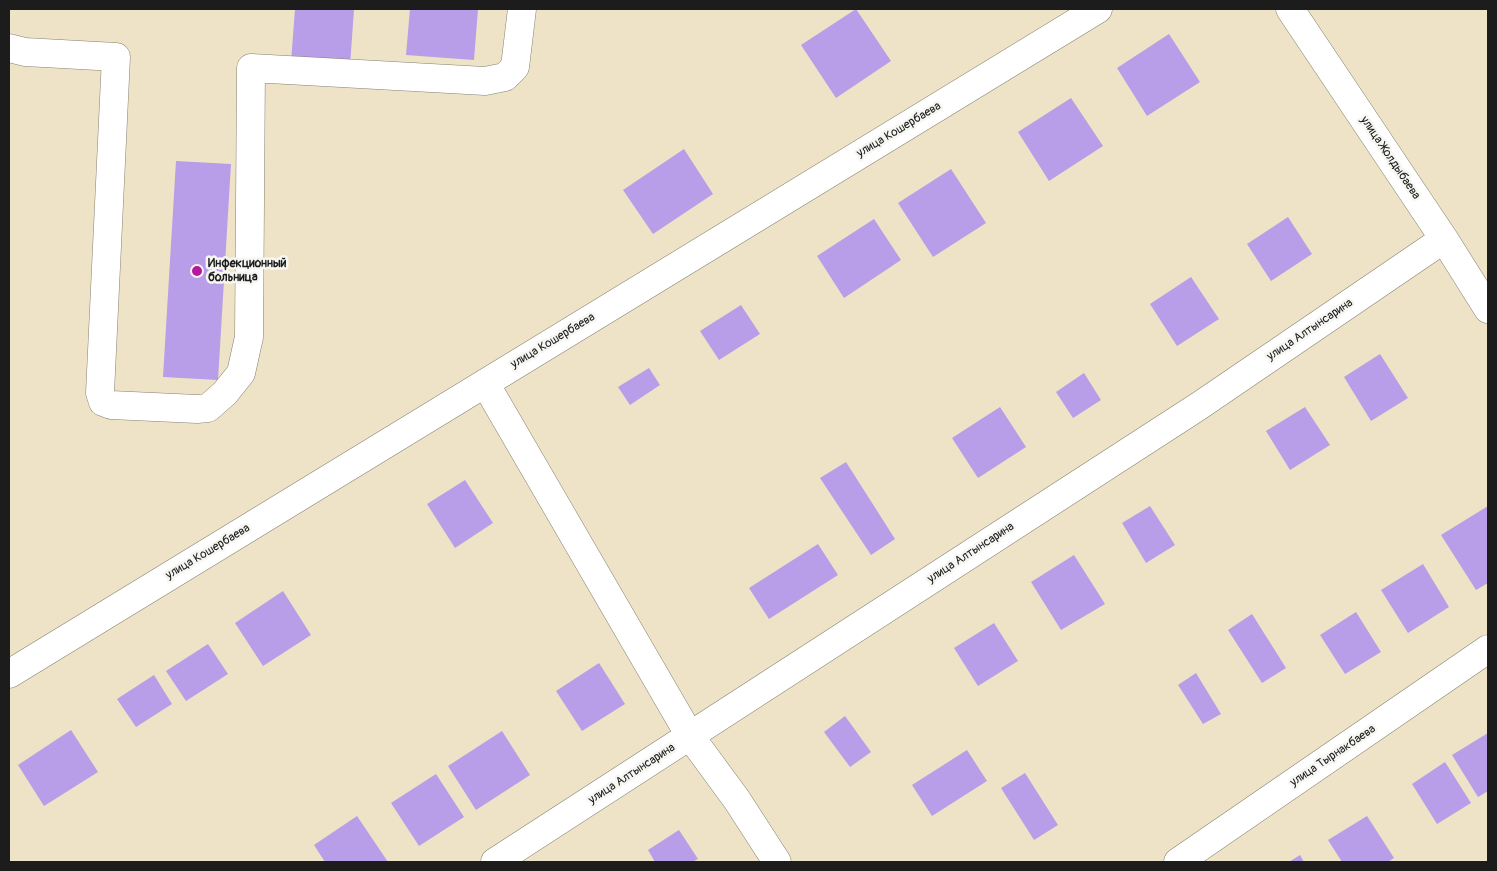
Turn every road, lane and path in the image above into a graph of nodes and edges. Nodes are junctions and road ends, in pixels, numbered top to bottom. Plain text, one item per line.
1 (522, 9) edge
2 (1098, 9) edge
3 (1290, 9) edge
4 (9, 48) edge
5 (1444, 239) junction
6 (1488, 309) edge
7 (485, 383) junction
8 (1488, 649) edge
9 (9, 674) edge
10 (690, 736) junction
11 (495, 862) edge
12 (777, 862) edge
13 (1178, 862) edge

1 - 4 street
2 - 7 street, улица Кошербаева
3 - 5 street, улица Жолдыбаева
5 - 6 street, улица Жолдыбаева
5 - 10 street, улица Алтынсарина
7 - 9 street, улица Кошербаева
7 - 10 street
8 - 13 street, улица Тырнакбаева
10 - 11 street, улица Алтынсарина
10 - 12 street

